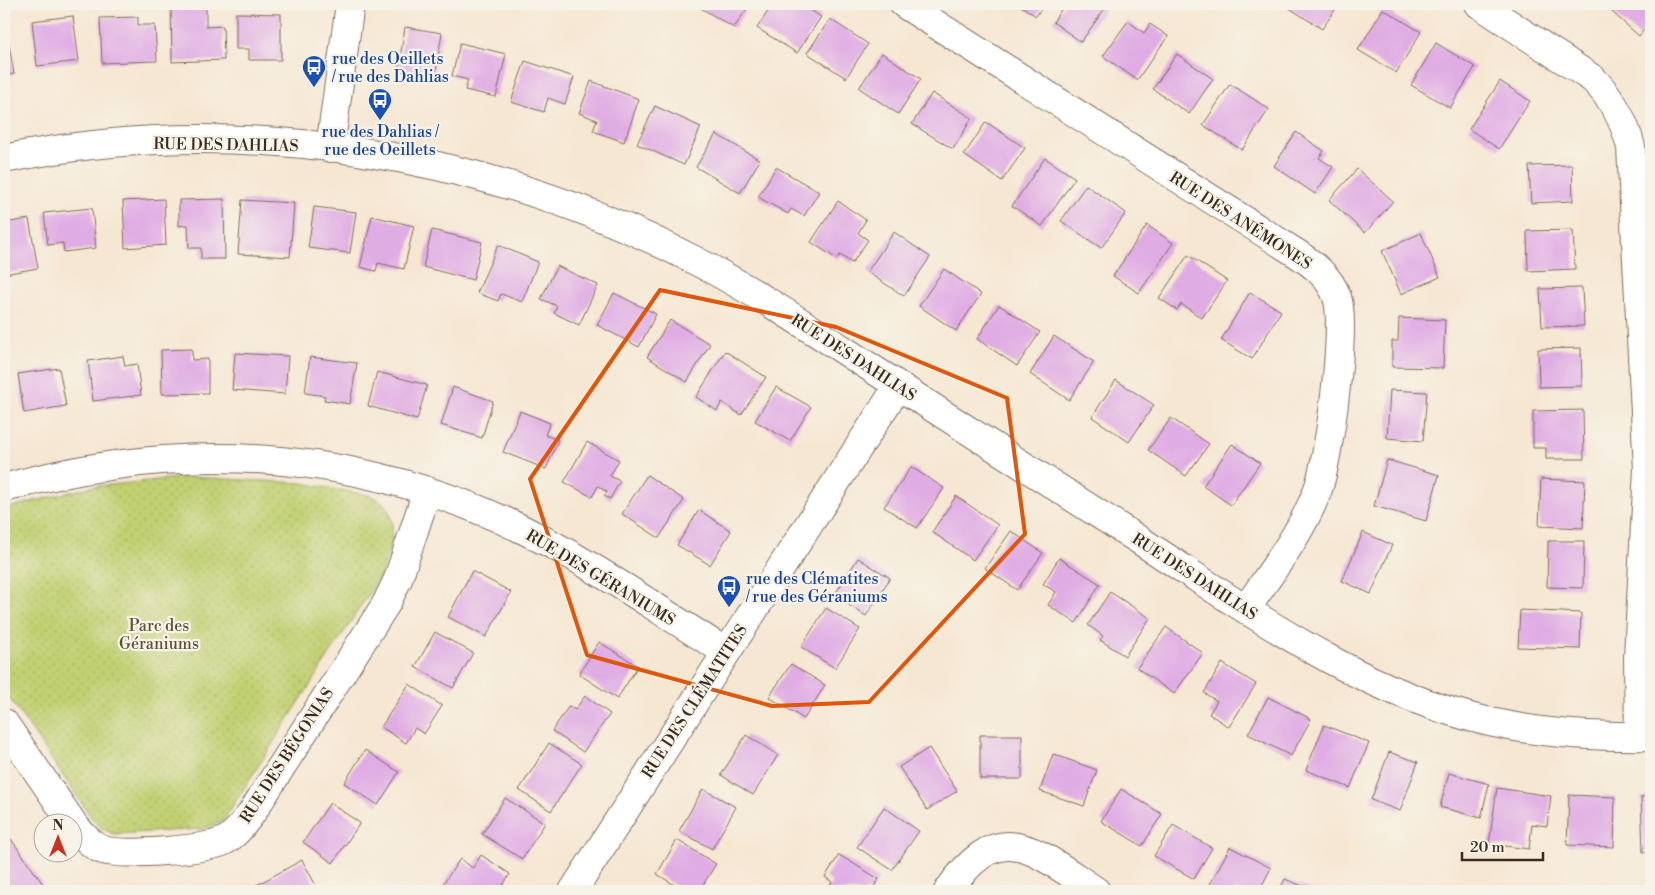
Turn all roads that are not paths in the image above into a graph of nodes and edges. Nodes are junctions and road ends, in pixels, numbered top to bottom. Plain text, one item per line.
1 (350, 4) edge
2 (904, 4) edge
3 (1479, 4) edge
4 (330, 148) junction
5 (4, 159) edge
6 (898, 386) junction
7 (4, 488) edge
8 (427, 491) junction
9 (1246, 609) junction
10 (725, 652) junction
11 (4, 723) edge
12 (1645, 736) edge
13 (573, 891) edge
14 (948, 891) edge
15 (1096, 891) edge

1 - 4 street
2 - 9 street, RUE DES ANÉMONES
3 - 12 street
4 - 5 street, RUE DES DAHLIAS
4 - 6 street, RUE DES DAHLIAS
6 - 9 street, RUE DES DAHLIAS
6 - 10 street, RUE DES CLÉMATITES
7 - 8 street, RUE DES GÉRANIUMS
8 - 10 street, RUE DES GÉRANIUMS
8 - 11 street, RUE DES BÉGONIAS
9 - 12 street, RUE DES DAHLIAS
10 - 13 street, RUE DES CLÉMATITES
14 - 15 street

